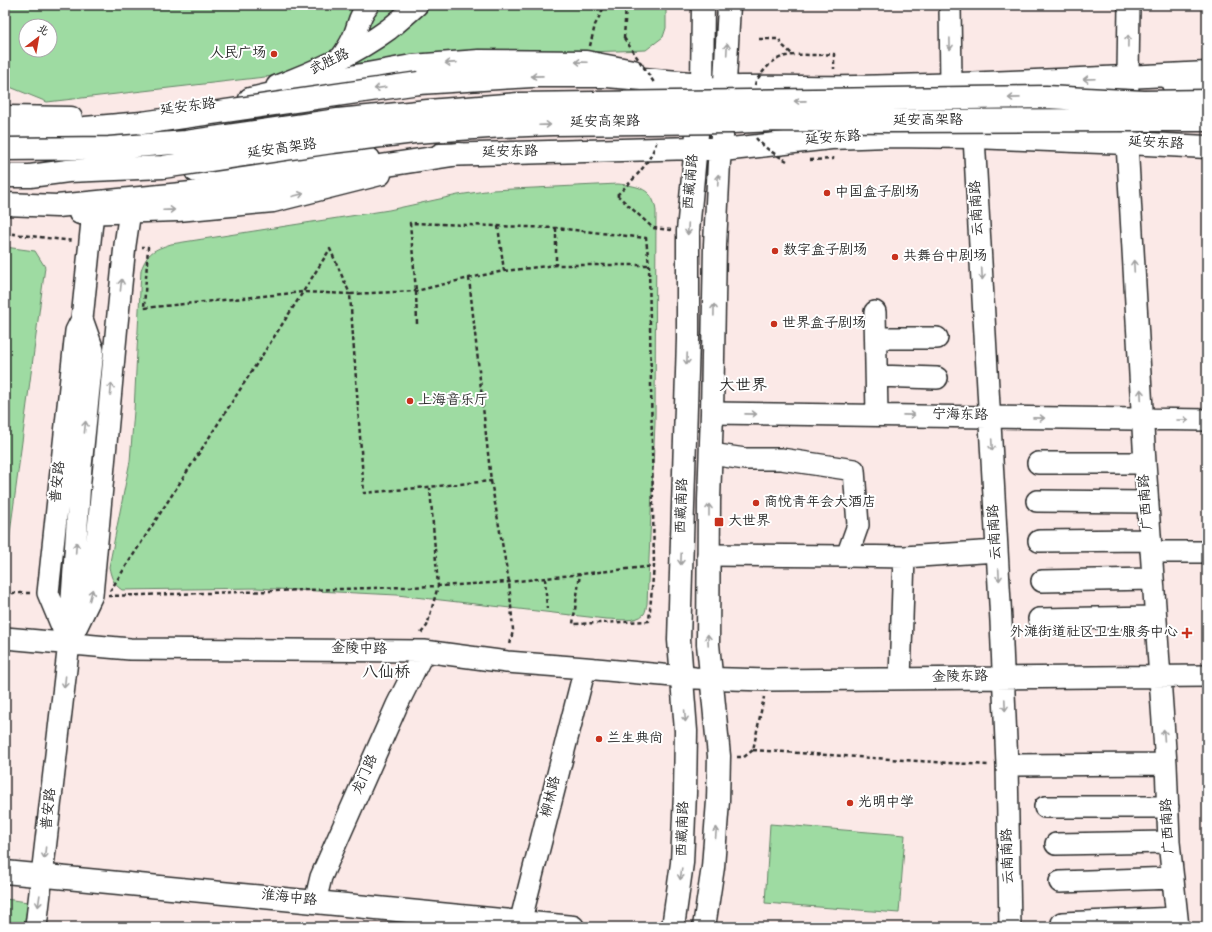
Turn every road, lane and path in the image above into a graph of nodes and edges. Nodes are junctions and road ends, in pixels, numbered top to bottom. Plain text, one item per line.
1 (417, 5) edge
2 (605, 5) edge
3 (626, 5) edge
4 (703, 5) edge
5 (729, 5) edge
6 (950, 5) edge
7 (1129, 5) edge
8 (365, 7) edge
9 (400, 20) junction
10 (624, 38) dead end
11 (759, 39) dead end
12 (792, 54) dead end
13 (819, 55) dead end
14 (341, 58) junction
15 (586, 62) junction
16 (1207, 73) edge
17 (1128, 77) junction
18 (952, 84) junction
19 (702, 86) junction
20 (835, 87) junction
21 (724, 88) junction
22 (1207, 89) edge
23 (1046, 97) junction
24 (1207, 101) edge
25 (232, 103) junction
26 (123, 116) junction
27 (5, 118) edge
28 (1207, 120) edge
29 (5, 129) edge
30 (238, 130) junction
31 (1207, 134) edge
32 (974, 137) junction
33 (5, 141) edge
34 (1127, 142) junction
35 (1207, 147) edge
36 (695, 148) junction
37 (5, 149) edge
38 (722, 150) junction
39 (459, 154) junction
40 (5, 172) edge
41 (5, 176) edge
42 (30, 176) junction
43 (617, 195) dead end
44 (5, 204) edge
45 (130, 211) junction
46 (93, 212) junction
47 (5, 214) edge
48 (498, 226) junction
49 (556, 228) junction
50 (688, 231) junction
51 (5, 233) edge
52 (91, 243) junction
53 (125, 245) junction
54 (556, 265) junction
55 (649, 265) junction
56 (504, 271) junction
57 (469, 278) junction
58 (416, 291) junction
59 (303, 292) junction
60 (350, 294) junction
61 (875, 312) dead end
62 (82, 319) junction
63 (117, 324) junction
64 (417, 324) dead end
65 (876, 338) junction
66 (937, 338) dead end
67 (877, 376) junction
68 (937, 378) dead end
69 (712, 413) junction
70 (877, 415) junction
71 (990, 417) junction
72 (1142, 420) junction
73 (1207, 420) edge
74 (711, 454) junction
75 (1038, 463) dead end
76 (1145, 464) junction
77 (491, 481) junction
78 (430, 488) junction
79 (1037, 501) dead end
80 (1148, 502) junction
81 (1039, 541) dead end
82 (1150, 546) junction
83 (997, 551) junction
84 (1207, 552) edge
85 (708, 555) junction
86 (847, 556) junction
87 (904, 557) junction
88 (654, 566) junction
89 (580, 574) junction
90 (545, 578) junction
91 (1153, 580) junction
92 (1042, 581) dead end
93 (509, 582) junction
94 (438, 586) junction
95 (546, 609) dead end
96 (1156, 617) junction
97 (1039, 619) dead end
98 (5, 638) edge
99 (69, 643) junction
100 (415, 651) junction
101 (507, 662) junction
102 (585, 668) junction
103 (1207, 676) edge
104 (682, 677) junction
105 (1160, 677) junction
106 (1004, 678) junction
107 (712, 679) junction
108 (900, 679) junction
109 (767, 680) junction
110 (753, 750) junction
111 (719, 756) junction
112 (1166, 764) junction
113 (1007, 765) junction
114 (1045, 807) dead end
115 (1168, 807) junction
116 (1170, 842) junction
117 (1056, 844) dead end
118 (5, 872) edge
119 (43, 875) junction
120 (1173, 878) junction
121 (1060, 882) dead end
122 (315, 902) junction
123 (1177, 922) edge
124 (1062, 923) dead end
125 (520, 924) edge
126 (36, 927) edge
127 (573, 927) edge
128 (673, 927) edge
129 (704, 927) edge
130 (1010, 927) edge

1 - 9 street, 武胜路
2 - 15 path
3 - 10 path
4 - 19 main road, 西藏南路
21 -> 5 main road, 西藏南路
6 -> 18 street
17 -> 7 street, 广西南路
8 - 9 street
8 - 14 street
9 - 14 street, 武胜路
11 - 12 path
13 - 20 path
14 - 25 street, 武胜路
15 - 19 main road, 延安东路
15 -> 25 main road, 延安东路
16 - 17 main road, 延安东路
17 -> 18 main road, 延安东路
17 - 22 main road, 延安东路
17 - 34 street, 广西南路
18 - 20 main road, 延安东路
19 - 21 main road, 延安东路
19 -> 29 main road, bridge
19 - 30 main road, 延安东路
19 - 36 main road, 西藏南路
20 - 21 main road, 延安东路
21 - 38 main road, 西藏南路
22 - 23 main road, bridge
23 - 24 main road, 延安高架路, bridge
23 -> 37 main road, 延安高架路, bridge
25 - 26 main road, 延安东路
26 - 27 main road, 延安东路
26 - 30 main road
42 -> 28 main road, 延安高架路, bridge
30 - 33 main road, 延安东路
31 - 42 main road, bridge
32 - 34 main road, 延安东路
32 - 38 main road, 延安东路
32 -> 71 street, 云南南路
34 - 35 main road, 延安东路
72 -> 34 street, 广西南路
36 - 38 main road, 延安东路
36 - 39 main road, 延安东路
36 -> 50 main road, 西藏南路
69 -> 38 main road, 西藏南路
39 - 40 main road, 延安东路
39 - 44 main road
45 -> 39 main road, 延安东路
41 - 42 main road, 延安高架路, bridge
43 - 50 path
45 - 46 main road, 延安东路
45 - 53 street, 普安路
46 - 47 main road, 延安东路
46 - 52 street, 普安路
48 - 49 path
48 - 56 path
48 - 58 path
49 - 54 path
49 - 55 path
50 -> 104 main road, 西藏南路
51 - 52 path
52 - 62 street, 普安路
53 - 59 path
63 -> 53 street, 普安路
54 - 55 path
54 - 56 path
55 - 88 path
56 - 57 path
57 - 58 path
57 - 77 path
58 - 60 path
58 - 64 path
59 - 60 path
59 - 60 path
59 - 94 path
60 - 78 path
61 - 65 street
62 - 63 street
62 - 99 street, 普安路
99 -> 63 street, 普安路
65 - 66 street
65 - 67 street
67 - 68 street
67 - 70 street
69 -> 70 street, 宁海东路
69 - 74 main road, 西藏南路
70 -> 71 street, 宁海东路
71 -> 72 street, 宁海东路
71 -> 83 street, 云南南路
72 -> 73 street, 宁海东路
72 - 76 street, 广西南路
85 -> 74 main road, 西藏南路
74 - 86 street
75 - 76 street
76 - 80 street, 广西南路
77 - 78 path
77 - 93 path
78 - 94 path
79 - 80 street
80 - 82 street, 广西南路
81 - 82 street
82 - 84 street
82 - 91 street, 广西南路
83 - 87 street
83 -> 106 street, 云南南路
85 - 86 street
107 -> 85 main road, 西藏南路
86 - 87 street
87 - 108 street
88 - 89 path
88 - 89 path
89 - 90 path
90 - 93 path
90 - 95 path
91 - 92 street
91 - 96 street, 广西南路
93 - 94 path
93 - 101 path
94 - 100 path
96 - 97 street
96 - 105 street, 广西南路
98 - 99 street, 金陵中路
99 - 100 street, 金陵中路
99 -> 119 street, 普安路
100 - 101 street, 金陵中路
100 - 122 street, 龙门路
101 - 102 street, 金陵中路
102 - 104 street, 金陵中路
102 - 125 street, 柳林路
103 - 105 street, 金陵东路
104 - 107 street, 金陵中路
104 -> 128 main road, 西藏南路
105 - 106 street, 金陵东路
112 -> 105 street, 广西南路
106 - 108 street, 金陵东路
106 -> 113 street, 云南南路
107 - 109 street, 金陵东路
107 - 111 main road, 西藏南路
108 - 109 street, 金陵东路
109 - 110 path
110 - 111 path
110 - 113 path
129 -> 111 main road, 西藏南路
112 - 113 street
112 - 115 street, 广西南路
113 - 130 street, 云南南路
114 - 115 street
115 - 116 street, 广西南路
116 - 117 street
116 - 120 street, 广西南路
118 - 119 main road, 淮海中路
119 - 122 main road, 淮海中路
119 -> 126 street, 普安路
120 - 121 street
120 - 123 street, 广西南路
122 - 125 main road, 淮海中路
123 - 124 street
125 - 127 main road, 淮海中路

